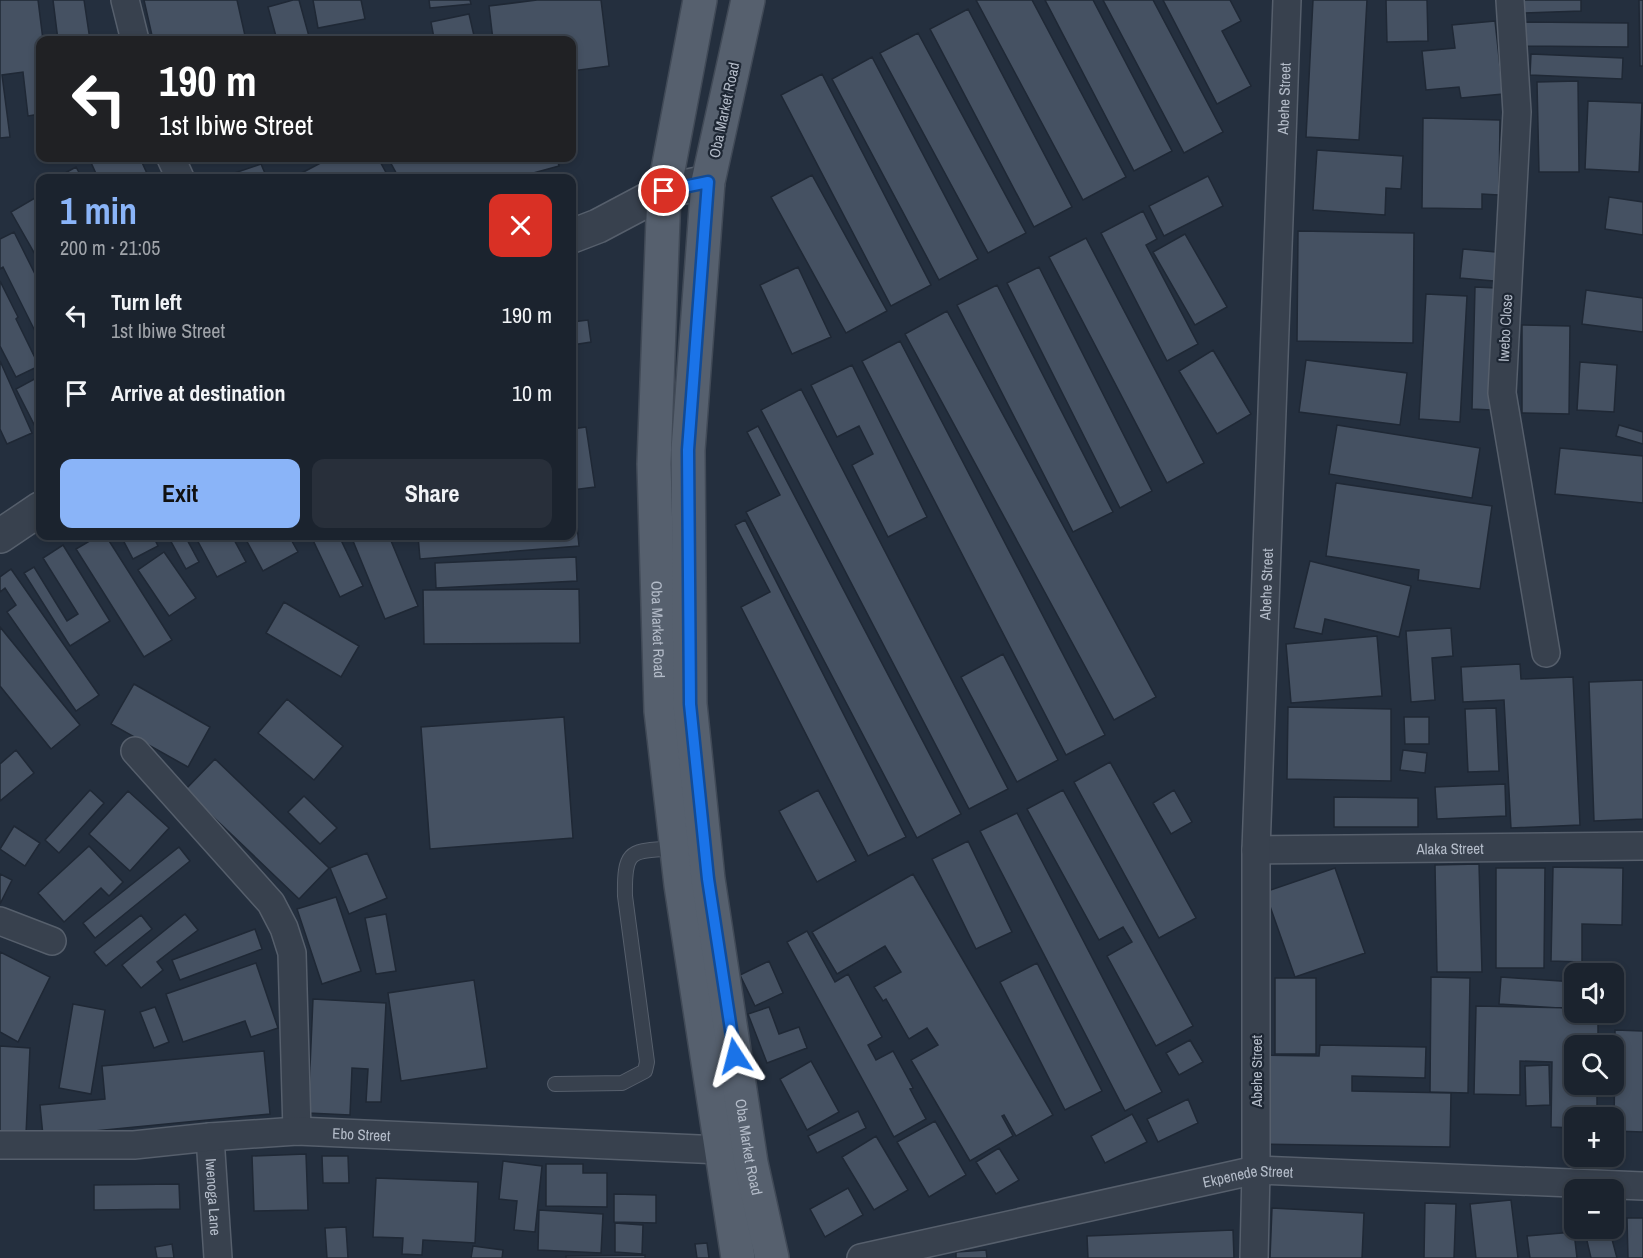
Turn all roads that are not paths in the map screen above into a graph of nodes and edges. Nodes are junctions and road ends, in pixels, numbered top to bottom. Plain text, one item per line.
1 (125, 0) edge
2 (700, 0) edge
3 (748, 0) edge
4 (1287, 0) edge
5 (1510, 0) edge
6 (134, 36) edge
7 (708, 182) junction
8 (664, 191) junction
9 (576, 234) edge
10 (36, 512) edge
11 (0, 536) edge
12 (1546, 653) dead end
13 (135, 751) dead end
14 (1643, 846) edge
15 (677, 848) junction
16 (1256, 850) junction
17 (0, 921) edge
18 (52, 941) dead end
19 (555, 1084) dead end
20 (297, 1131) junction
21 (210, 1137) junction
22 (0, 1145) edge
23 (721, 1150) junction
24 (1256, 1170) junction
25 (1643, 1186) edge
26 (218, 1258) edge
27 (738, 1258) edge
28 (772, 1258) edge
29 (861, 1258) edge
30 (1254, 1258) edge

1 - 6 street
2 - 8 main road, Oba Market Road
3 - 7 main road, Oba Market Road
4 - 16 street, Abehe Street
5 - 12 street, Iwebo Close
7 - 8 street
7 - 28 main road, Oba Market Road
8 - 9 street
8 - 15 main road, Oba Market Road
10 - 11 street
13 - 20 street
14 - 16 street, Alaka Street
15 - 19 lane
15 - 23 main road, Oba Market Road
16 - 24 street, Abehe Street
17 - 18 street
20 - 21 street, Ebo Street
20 - 23 street, Ebo Street
21 - 22 street, Ebo Street
21 - 26 street, Iwenoga Lane
23 - 27 main road, Oba Market Road
24 - 25 street, Ekpenede Street
24 - 29 street, Ekpenede Street
24 - 30 street, Abehe Street

